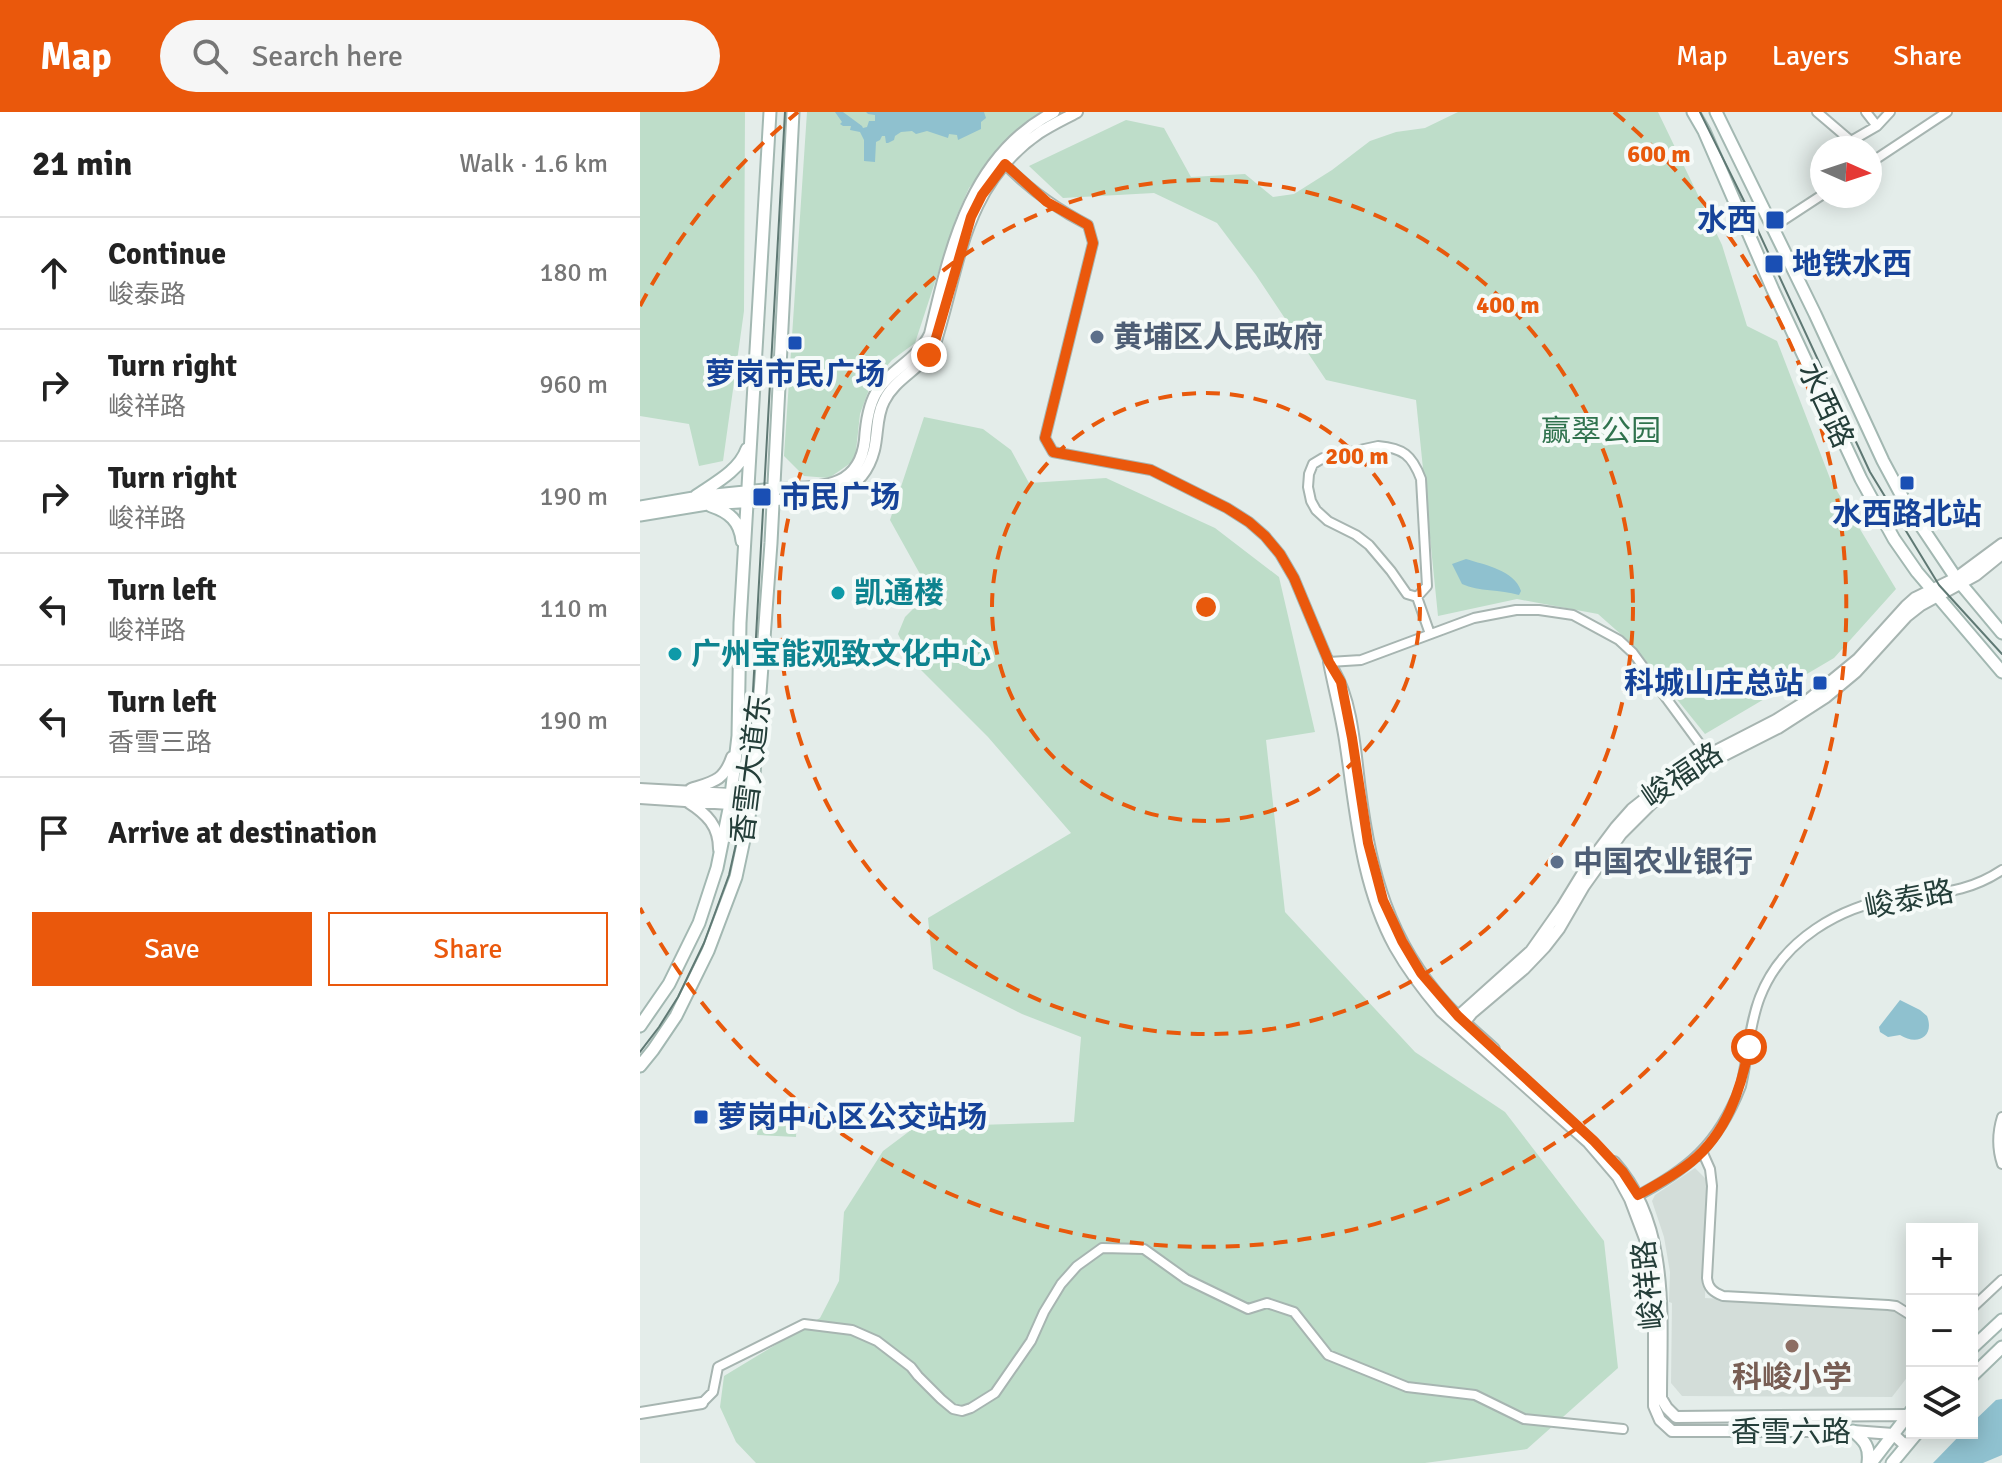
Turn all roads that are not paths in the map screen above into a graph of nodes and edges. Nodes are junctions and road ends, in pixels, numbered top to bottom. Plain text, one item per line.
1 (770, 112) edge
2 (793, 112) edge
3 (1077, 112) edge
4 (1693, 112) edge
5 (1716, 112) edge
6 (1817, 112) edge
7 (1866, 112) edge
8 (1890, 112) edge
9 (1947, 112) edge
10 (1051, 114) edge
11 (1877, 126) junction
12 (1882, 155) edge
13 (1002, 161) junction
14 (1810, 203) edge
15 (1773, 227) junction
16 (751, 430) junction
17 (773, 495) junction
18 (748, 496) junction
19 (692, 498) junction
20 (707, 504) junction
21 (640, 507) edge
22 (640, 515) edge
23 (2002, 544) edge
24 (2002, 554) edge
25 (743, 559) junction
26 (1958, 581) junction
27 (1934, 592) junction
28 (1417, 597) junction
29 (2002, 633) edge
30 (1430, 634) junction
31 (1329, 662) junction
32 (2002, 672) edge
33 (738, 736) junction
34 (1708, 755) junction
35 (640, 789) edge
36 (685, 796) junction
37 (640, 798) edge
38 (731, 799) junction
39 (752, 802) junction
40 (717, 868) junction
41 (2002, 870) edge
42 (1459, 1022) junction
43 (640, 1026) edge
44 (640, 1066) edge
45 (2002, 1117) edge
46 (1702, 1151) junction
47 (2002, 1164) edge
48 (1634, 1197) junction
49 (2002, 1280) edge
50 (1978, 1302) edge
51 (1906, 1312) edge
52 (2002, 1320) edge
53 (1978, 1342) edge
54 (2002, 1347) edge
55 (1978, 1370) edge
56 (702, 1403) joint
57 (640, 1413) edge
58 (1906, 1414) edge
59 (1676, 1417) joint
60 (1906, 1420) edge
61 (1623, 1429) dead end
62 (1672, 1431) joint
63 (1853, 1431) junction
64 (1893, 1434) junction
65 (1912, 1439) edge
66 (1906, 1446) junction
67 (1870, 1463) edge
68 (1892, 1463) edge

1 - 16 main road, 香雪大道东
2 - 17 main road, 香雪大道东
3 - 13 street
4 - 27 main road, 水西路
5 - 15 main road, 水西路
6 - 11 street
7 - 11 street
8 - 11 street
9 - 12 street
10 - 13 street
13 - 17 street
13 - 31 street, 峻祥路
14 - 15 street
15 - 26 main road, 水西路
16 - 18 main road, 香雪大道东
16 - 19 main road
17 - 18 main road
17 - 39 main road, 香雪大道东
18 - 19 main road
18 - 20 main road
18 - 25 main road, 香雪大道东
19 - 21 main road
20 - 22 main road
20 - 25 main road
23 - 26 street
24 - 26 street
25 - 33 main road, 香雪大道东
26 - 27 street, 峻福路
26 - 29 main road, 水西路
27 - 32 main road, 水西路
27 - 34 street, 峻福路
27 - 42 street, 峻福路
28 - 28 street
28 - 30 street
30 - 31 street
30 - 34 street
31 - 42 street, 峻祥路
33 - 36 street
33 - 38 main road, 香雪大道东
34 - 42 street, 峻福路
35 - 36 street
36 - 37 street
36 - 38 street
36 - 40 street
38 - 39 street
38 - 40 main road, 香雪大道东
39 - 44 main road, 香雪大道东
40 - 43 main road, 香雪大道东
41 - 46 street, 峻泰路
42 - 48 street, 峻祥路
45 - 47 street
46 - 48 street, 峻泰路
46 - 51 street
48 - 59 street, 峻祥路
48 - 62 street, 峻祥路
49 - 50 street
52 - 53 main road
54 - 55 main road
56 - 57 street
56 - 61 street
58 - 59 street, 香雪六路
60 - 64 main road
62 - 63 street, 香雪六路
63 - 64 street, 香雪六路
63 - 67 main road
64 - 66 street, 香雪六路
64 - 67 main road
65 - 66 main road
66 - 68 main road

